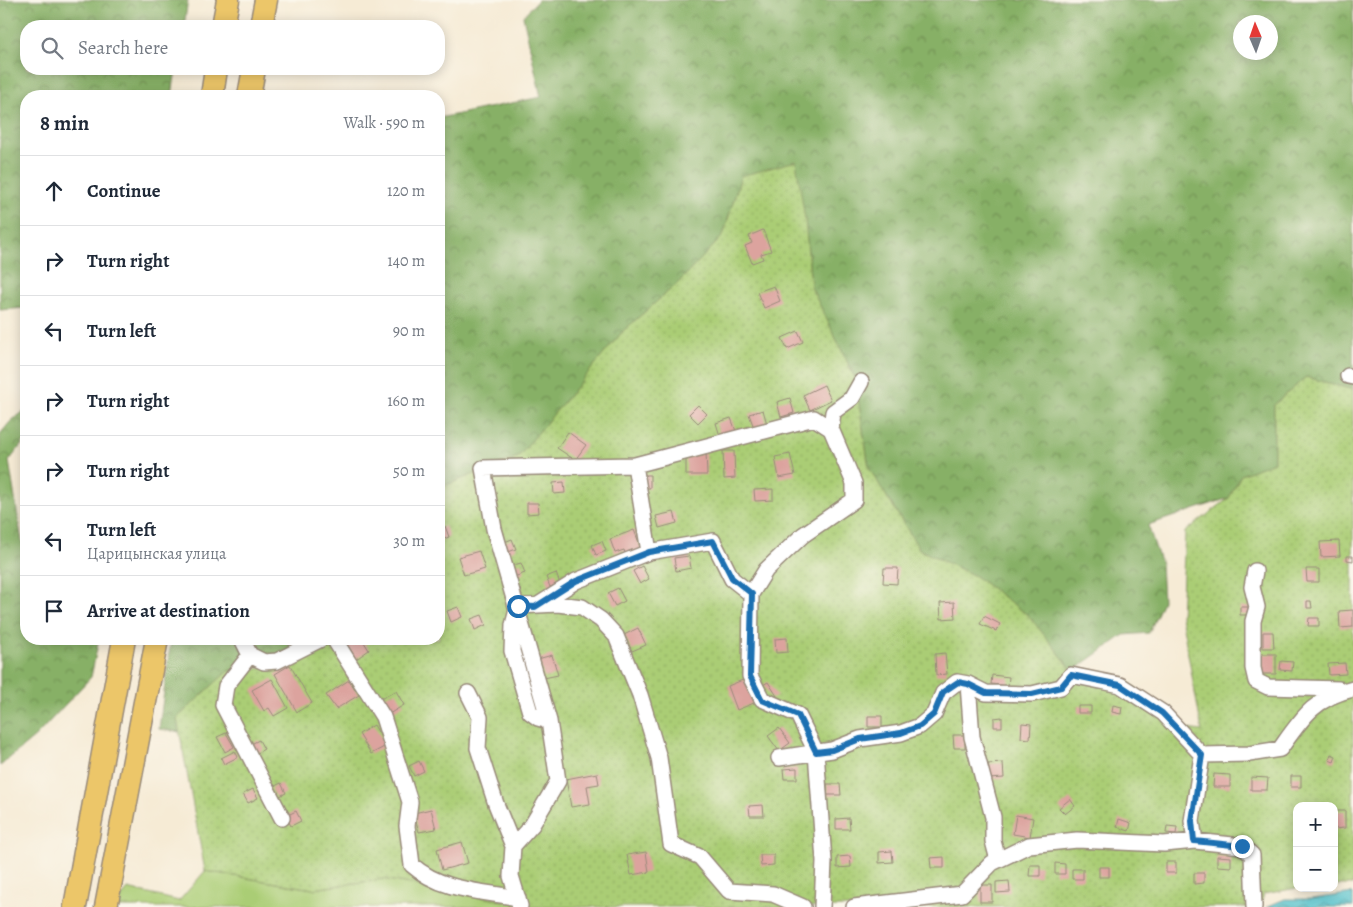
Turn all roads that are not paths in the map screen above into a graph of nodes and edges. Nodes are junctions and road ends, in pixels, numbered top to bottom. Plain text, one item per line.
1 (228, 0) edge
2 (266, 0) edge
3 (224, 20) edge
4 (262, 20) edge
5 (215, 75) edge
6 (253, 75) edge
7 (213, 90) edge
8 (250, 90) edge
9 (860, 382) dead end
10 (831, 429) junction
11 (635, 465) junction
12 (649, 552) junction
13 (1255, 572) dead end
14 (752, 594) junction
15 (518, 606) junction
16 (535, 607) junction
17 (123, 645) edge
18 (156, 645) edge
19 (245, 645) edge
20 (309, 645) edge
21 (338, 645) edge
22 (250, 655) junction
23 (968, 684) junction
24 (1352, 689) edge
25 (468, 694) dead end
26 (816, 752) junction
27 (1202, 755) junction
28 (780, 758) dead end
29 (282, 818) dead end
30 (1194, 841) junction
31 (513, 846) junction
32 (998, 860) junction
33 (519, 902) edge
34 (75, 907) edge
35 (106, 907) edge
36 (803, 907) edge
37 (822, 907) edge
38 (854, 907) edge
39 (1254, 907) edge

1 - 3 highway
2 - 4 highway
5 - 7 highway
6 - 8 highway
9 - 10 street
10 - 11 street
10 - 14 street
11 - 12 street
11 - 15 street
12 - 14 street
12 - 16 street
13 - 24 street
14 - 26 street
15 - 16 street
15 - 31 street
16 - 36 street
17 - 34 highway
18 - 35 highway
19 - 22 street
20 - 22 street
21 - 33 street
22 - 29 street
23 - 26 street
23 - 27 street
23 - 32 street
24 - 27 street
25 - 31 street
26 - 28 street
26 - 37 street
27 - 30 street
30 - 32 street
30 - 39 street
31 - 33 street
32 - 38 street

